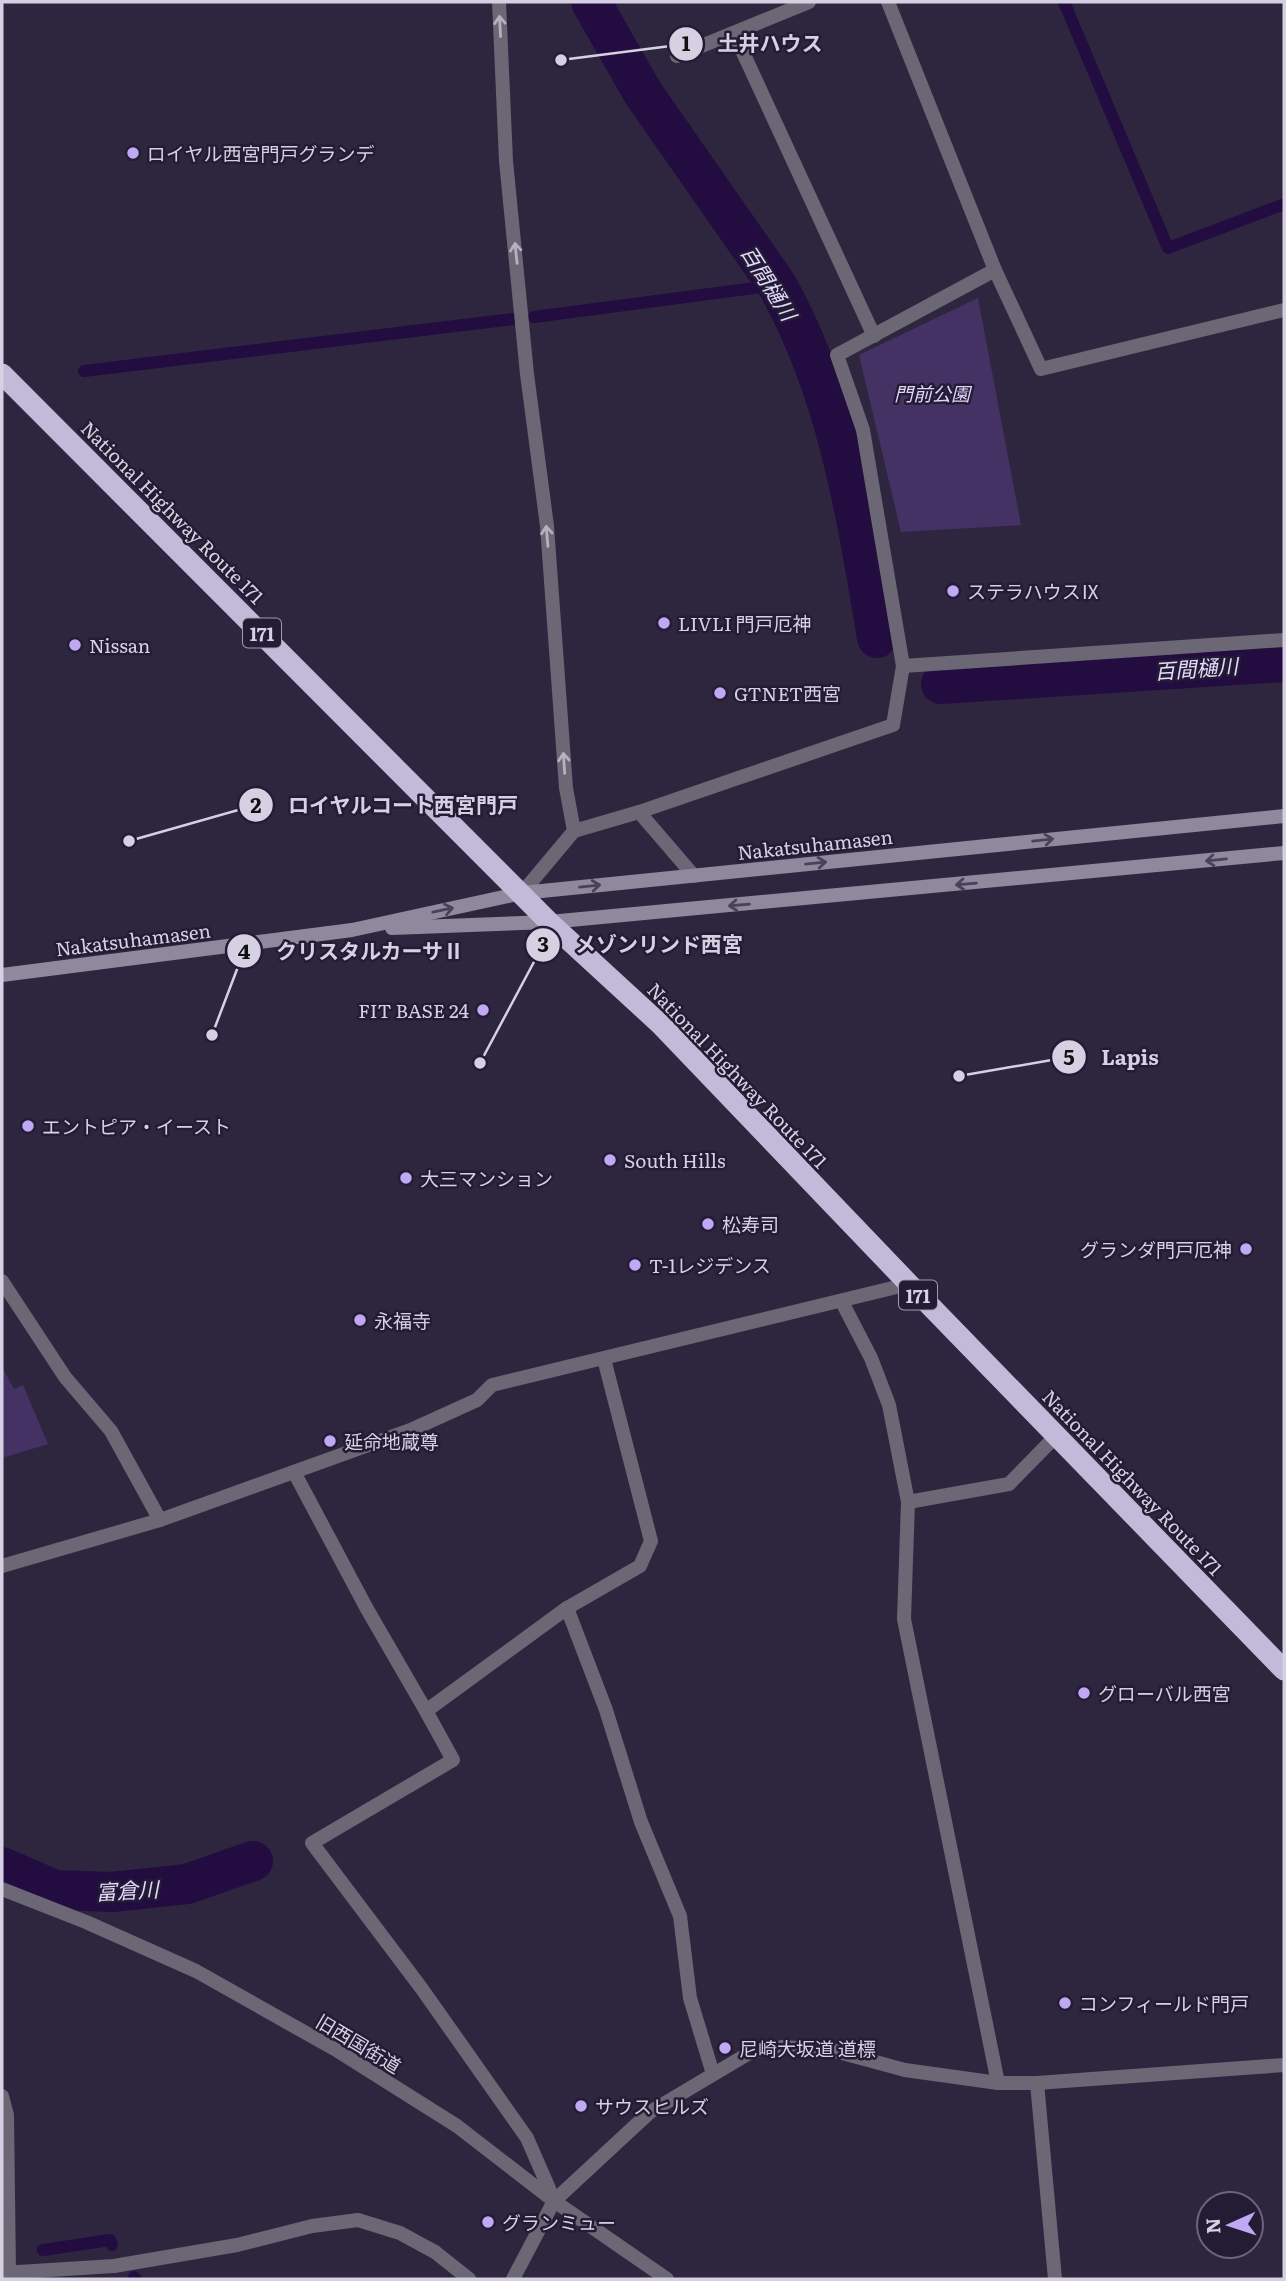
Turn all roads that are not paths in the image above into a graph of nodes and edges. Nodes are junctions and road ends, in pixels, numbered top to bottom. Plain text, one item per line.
1 (499, 2) edge
2 (809, 2) edge
3 (888, 2) edge
4 (734, 33) junction
5 (677, 55) dead end
6 (995, 270) junction
7 (1284, 310) edge
8 (874, 335) junction
9 (5, 384) edge
10 (1284, 640) edge
11 (903, 666) junction
12 (639, 812) junction
13 (1284, 816) edge
14 (573, 831) junction
15 (1284, 853) edge
16 (694, 876) junction
17 (522, 893) junction
18 (550, 922) junction
19 (352, 930) junction
20 (2, 975) edge
21 (2, 1281) edge
22 (909, 1284) junction
23 (842, 1302) junction
24 (604, 1359) junction
25 (1056, 1436) junction
26 (294, 1472) junction
27 (908, 1502) junction
28 (160, 1520) junction
29 (2, 1566) edge
30 (568, 1608) junction
31 (1284, 1670) edge
32 (426, 1711) junction
33 (2, 1889) edge
34 (1284, 2065) edge
35 (713, 2074) junction
36 (998, 2083) junction
37 (1037, 2083) junction
38 (2, 2096) edge
39 (554, 2201) junction
40 (6, 2273) edge
41 (469, 2279) edge
42 (513, 2279) edge
43 (667, 2279) edge
44 (1055, 2279) edge

14 -> 1 street
2 - 4 street
3 - 6 street
4 - 5 street
4 - 8 street
6 - 7 street
6 - 8 street
8 - 11 street
9 - 17 highway, National Highway Route 171 / 171
10 - 11 street
11 - 12 street
12 - 14 street
12 - 16 street
16 -> 13 street, Nakatsuhamasen
14 - 17 street
15 -> 18 street, Nakatsuhamasen
17 -> 16 street, Nakatsuhamasen
17 - 18 highway, National Highway Route 171 / 171
19 -> 17 street, Nakatsuhamasen
18 - 19 street, Nakatsuhamasen
18 - 22 highway, National Highway Route 171 / 171
19 - 20 street, Nakatsuhamasen
21 - 28 street
22 - 23 street
22 - 25 highway, National Highway Route 171 / 171
23 - 24 street
23 - 27 street
24 - 26 street
24 - 30 street
25 - 27 street
25 - 31 highway, National Highway Route 171 / 171
26 - 28 street
26 - 32 street
27 - 36 street
28 - 29 street
30 - 32 street
30 - 35 street
32 - 39 street
33 - 39 street, 旧西国街道
34 - 37 street
35 - 36 street
35 - 39 street
36 - 37 street
37 - 44 street
38 - 40 street
39 - 42 street
39 - 43 street, 旧西国街道
40 - 41 street

